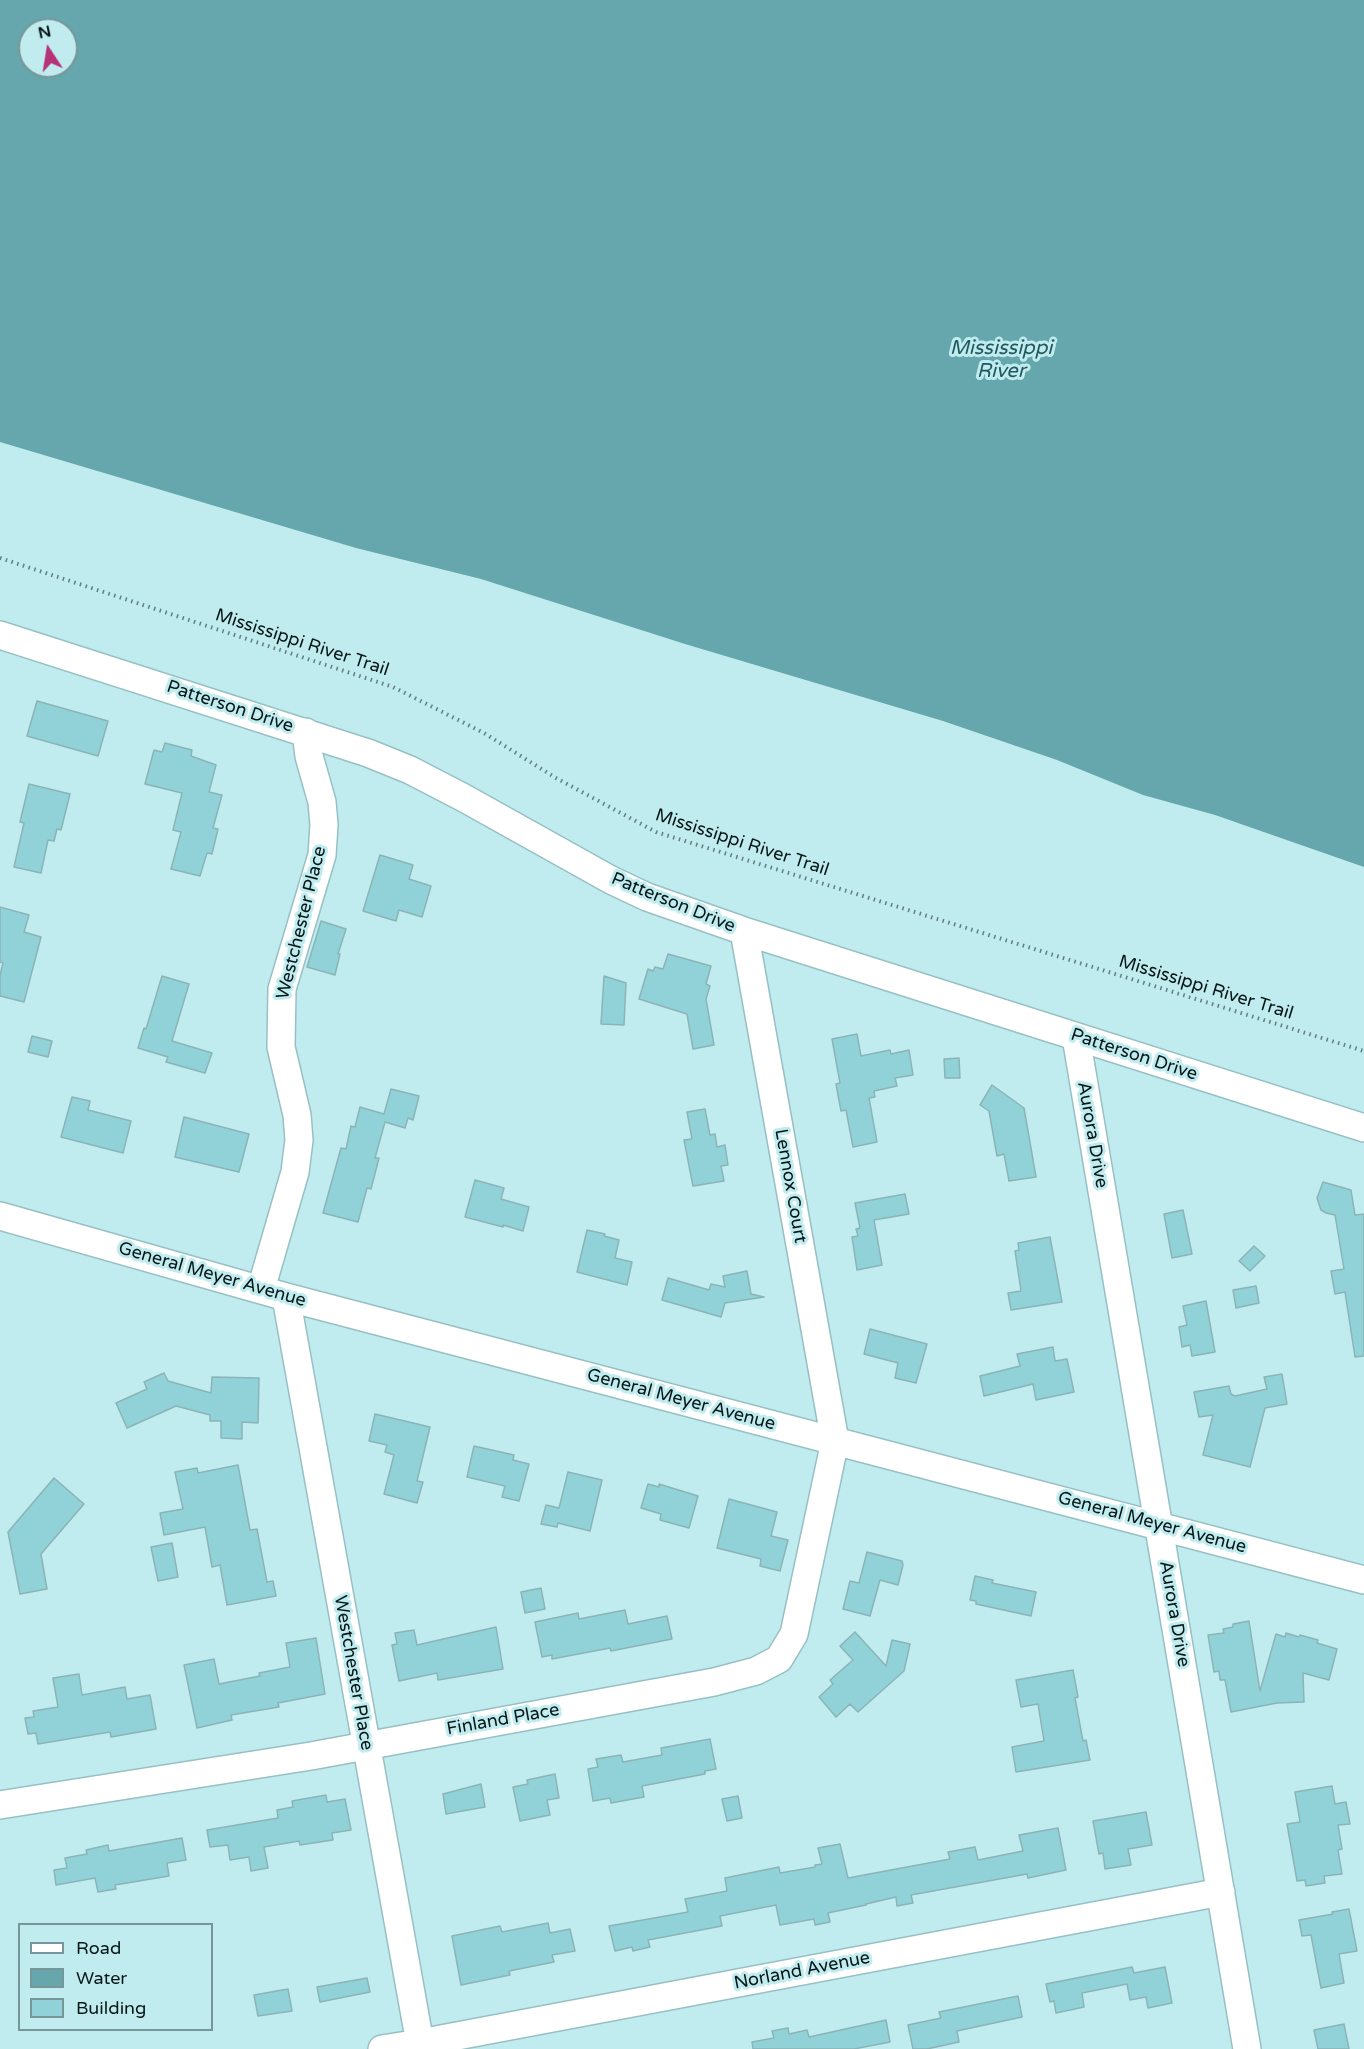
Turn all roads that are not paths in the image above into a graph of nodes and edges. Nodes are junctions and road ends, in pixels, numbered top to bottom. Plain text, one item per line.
1 (0, 634) edge
2 (306, 732) junction
3 (744, 931) junction
4 (1076, 1037) junction
5 (1364, 1128) edge
6 (0, 1216) edge
7 (273, 1293) junction
8 (836, 1441) junction
9 (1158, 1525) junction
10 (1364, 1580) edge
11 (366, 1745) junction
12 (0, 1805) edge
13 (1221, 1892) junction
14 (420, 2046) edge
15 (382, 2049) edge
16 (1247, 2049) edge

1 - 2 street, Patterson Drive
2 - 3 street, Patterson Drive
2 - 7 street, Westchester Place
3 - 4 street, Patterson Drive
3 - 8 street, Lennox Court
4 - 5 street, Patterson Drive
4 - 9 street, Aurora Drive
6 - 7 street, General Meyer Avenue
7 - 8 street, General Meyer Avenue
7 - 11 street, Westchester Place
8 - 9 street, General Meyer Avenue
8 - 11 street, Finland Place
9 - 10 street, General Meyer Avenue
9 - 13 street, Aurora Drive
11 - 12 street, Finland Place
11 - 14 street, Westchester Place
13 - 14 street, Norland Avenue
13 - 16 street, Aurora Drive
14 - 15 street, Norland Avenue

